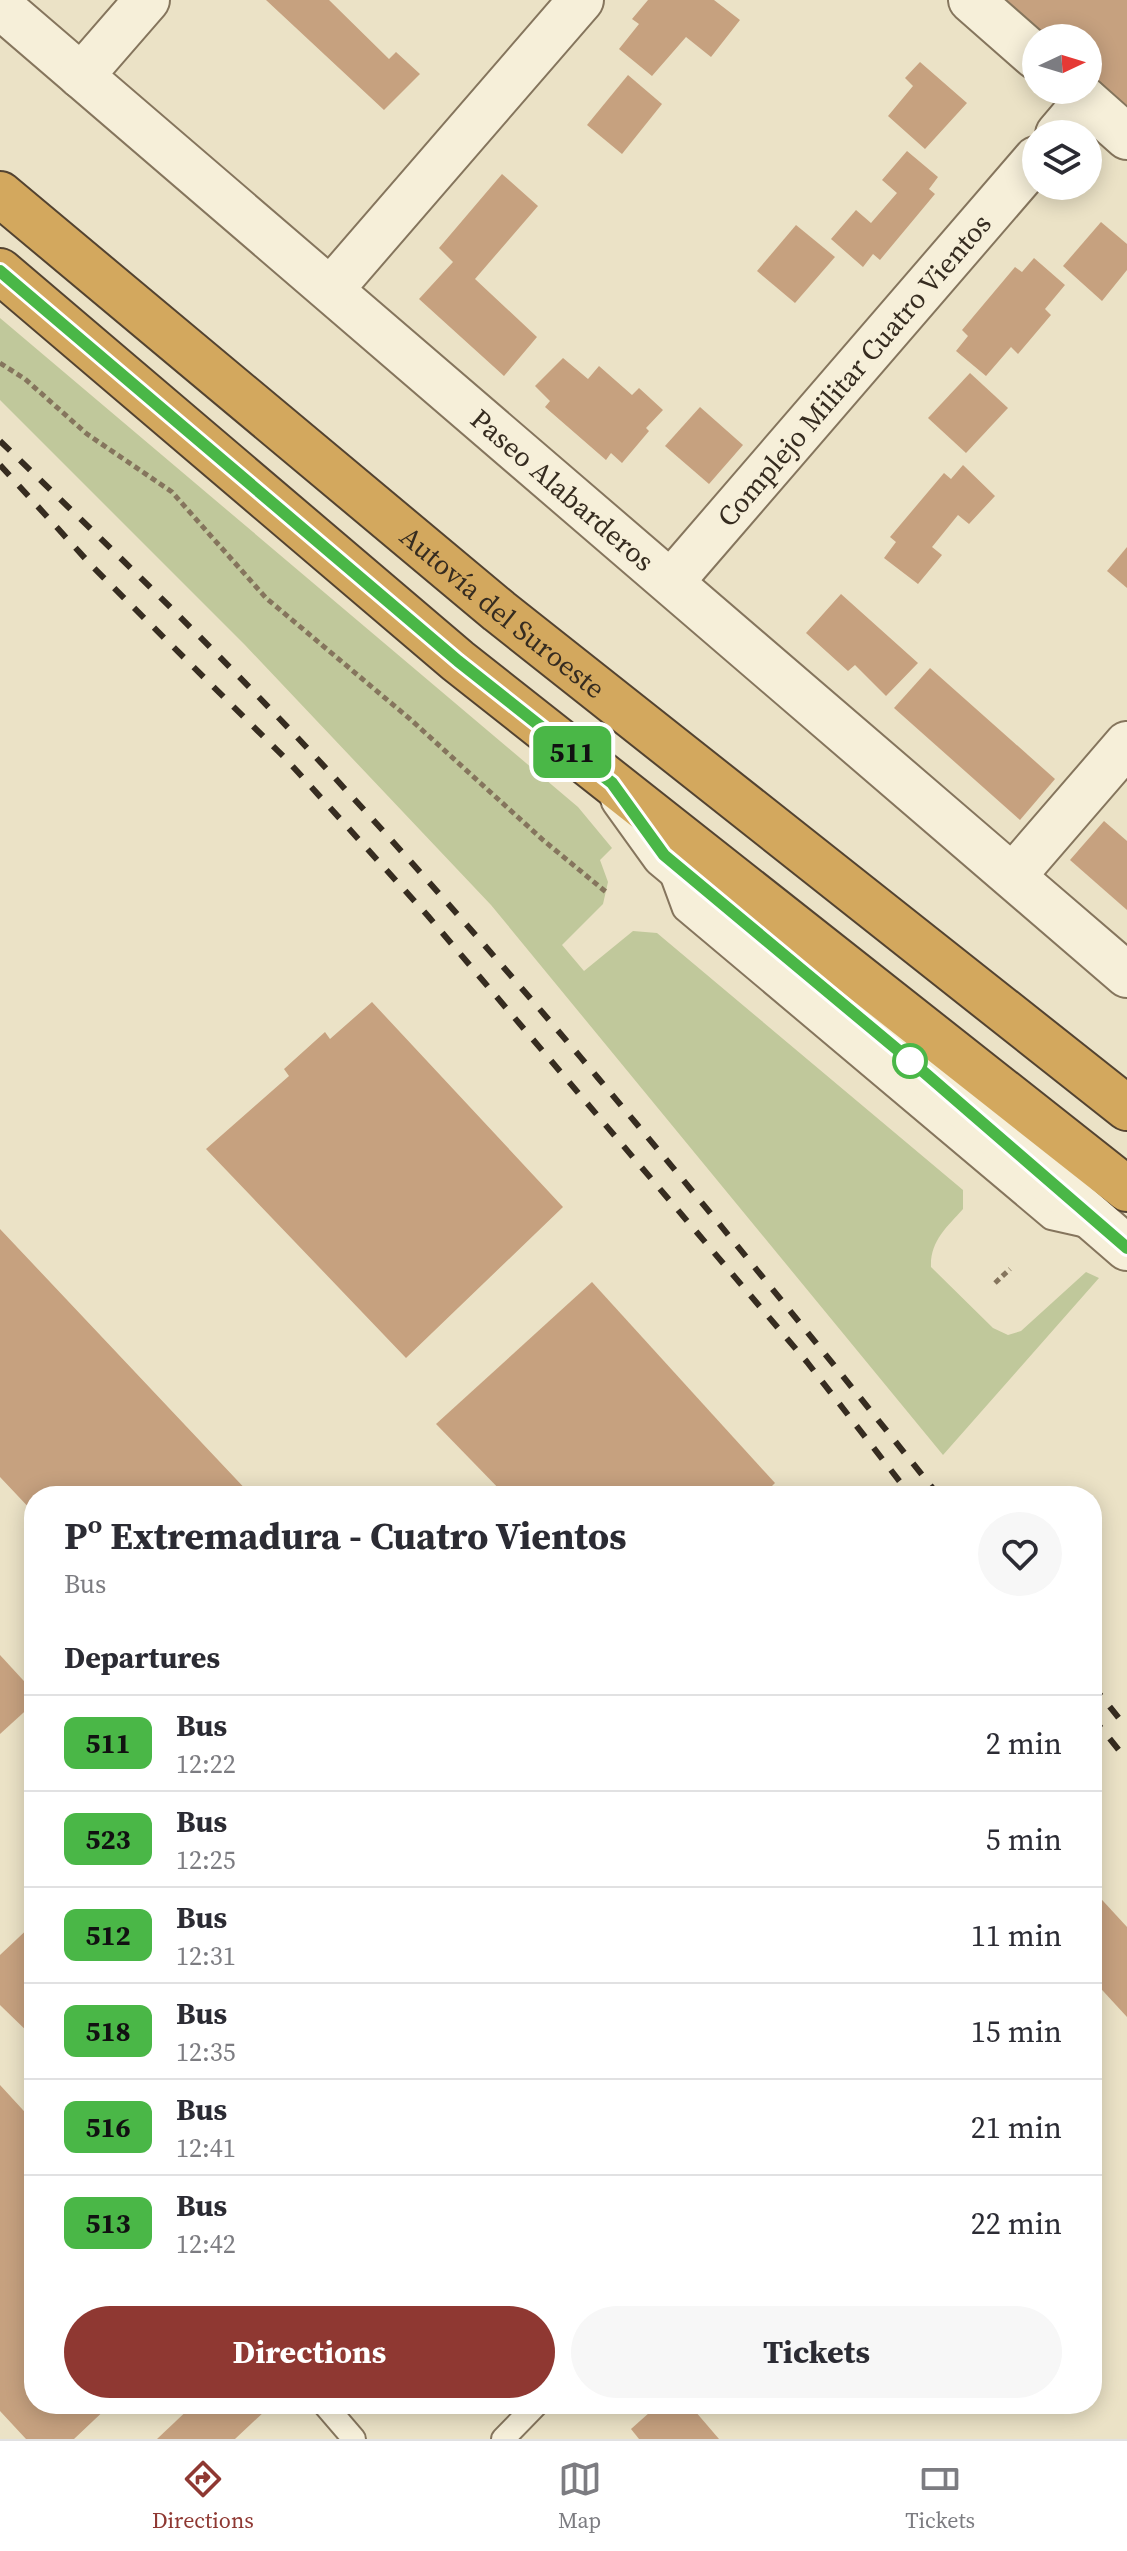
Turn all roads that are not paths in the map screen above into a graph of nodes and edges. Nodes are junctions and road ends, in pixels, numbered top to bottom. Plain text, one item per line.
1 (147, 0) edge
2 (581, 0) edge
3 (971, 0) edge
4 (0, 6) edge
5 (1022, 45) edge
6 (81, 76) junction
7 (1089, 104) edge
8 (1127, 137) edge
9 (1022, 175) edge
10 (0, 194) edge
11 (0, 271) edge
12 (331, 289) junction
13 (671, 582) junction
14 (1127, 744) edge
15 (612, 783) junction
16 (1013, 876) junction
17 (1127, 975) edge
18 (1127, 1108) edge
19 (1127, 1189) edge
20 (1117, 1240) edge
21 (333, 2414) edge
22 (527, 2414) edge
23 (354, 2439) edge
24 (503, 2439) edge

1 - 6 street
2 - 12 street
3 - 5 street
4 - 6 street, Paseo Alabarderos
6 - 12 street, Paseo Alabarderos
7 - 8 street
9 - 13 street, Complejo Militar Cuatro Vientos
10 - 18 highway, Autovía del Suroeste
11 - 15 highway
12 - 13 street, Paseo Alabarderos
13 - 16 street, Paseo Alabarderos
14 - 16 street
15 - 19 highway
15 - 20 street
16 - 17 street, Paseo Alabarderos
21 - 23 lane
22 - 24 lane

